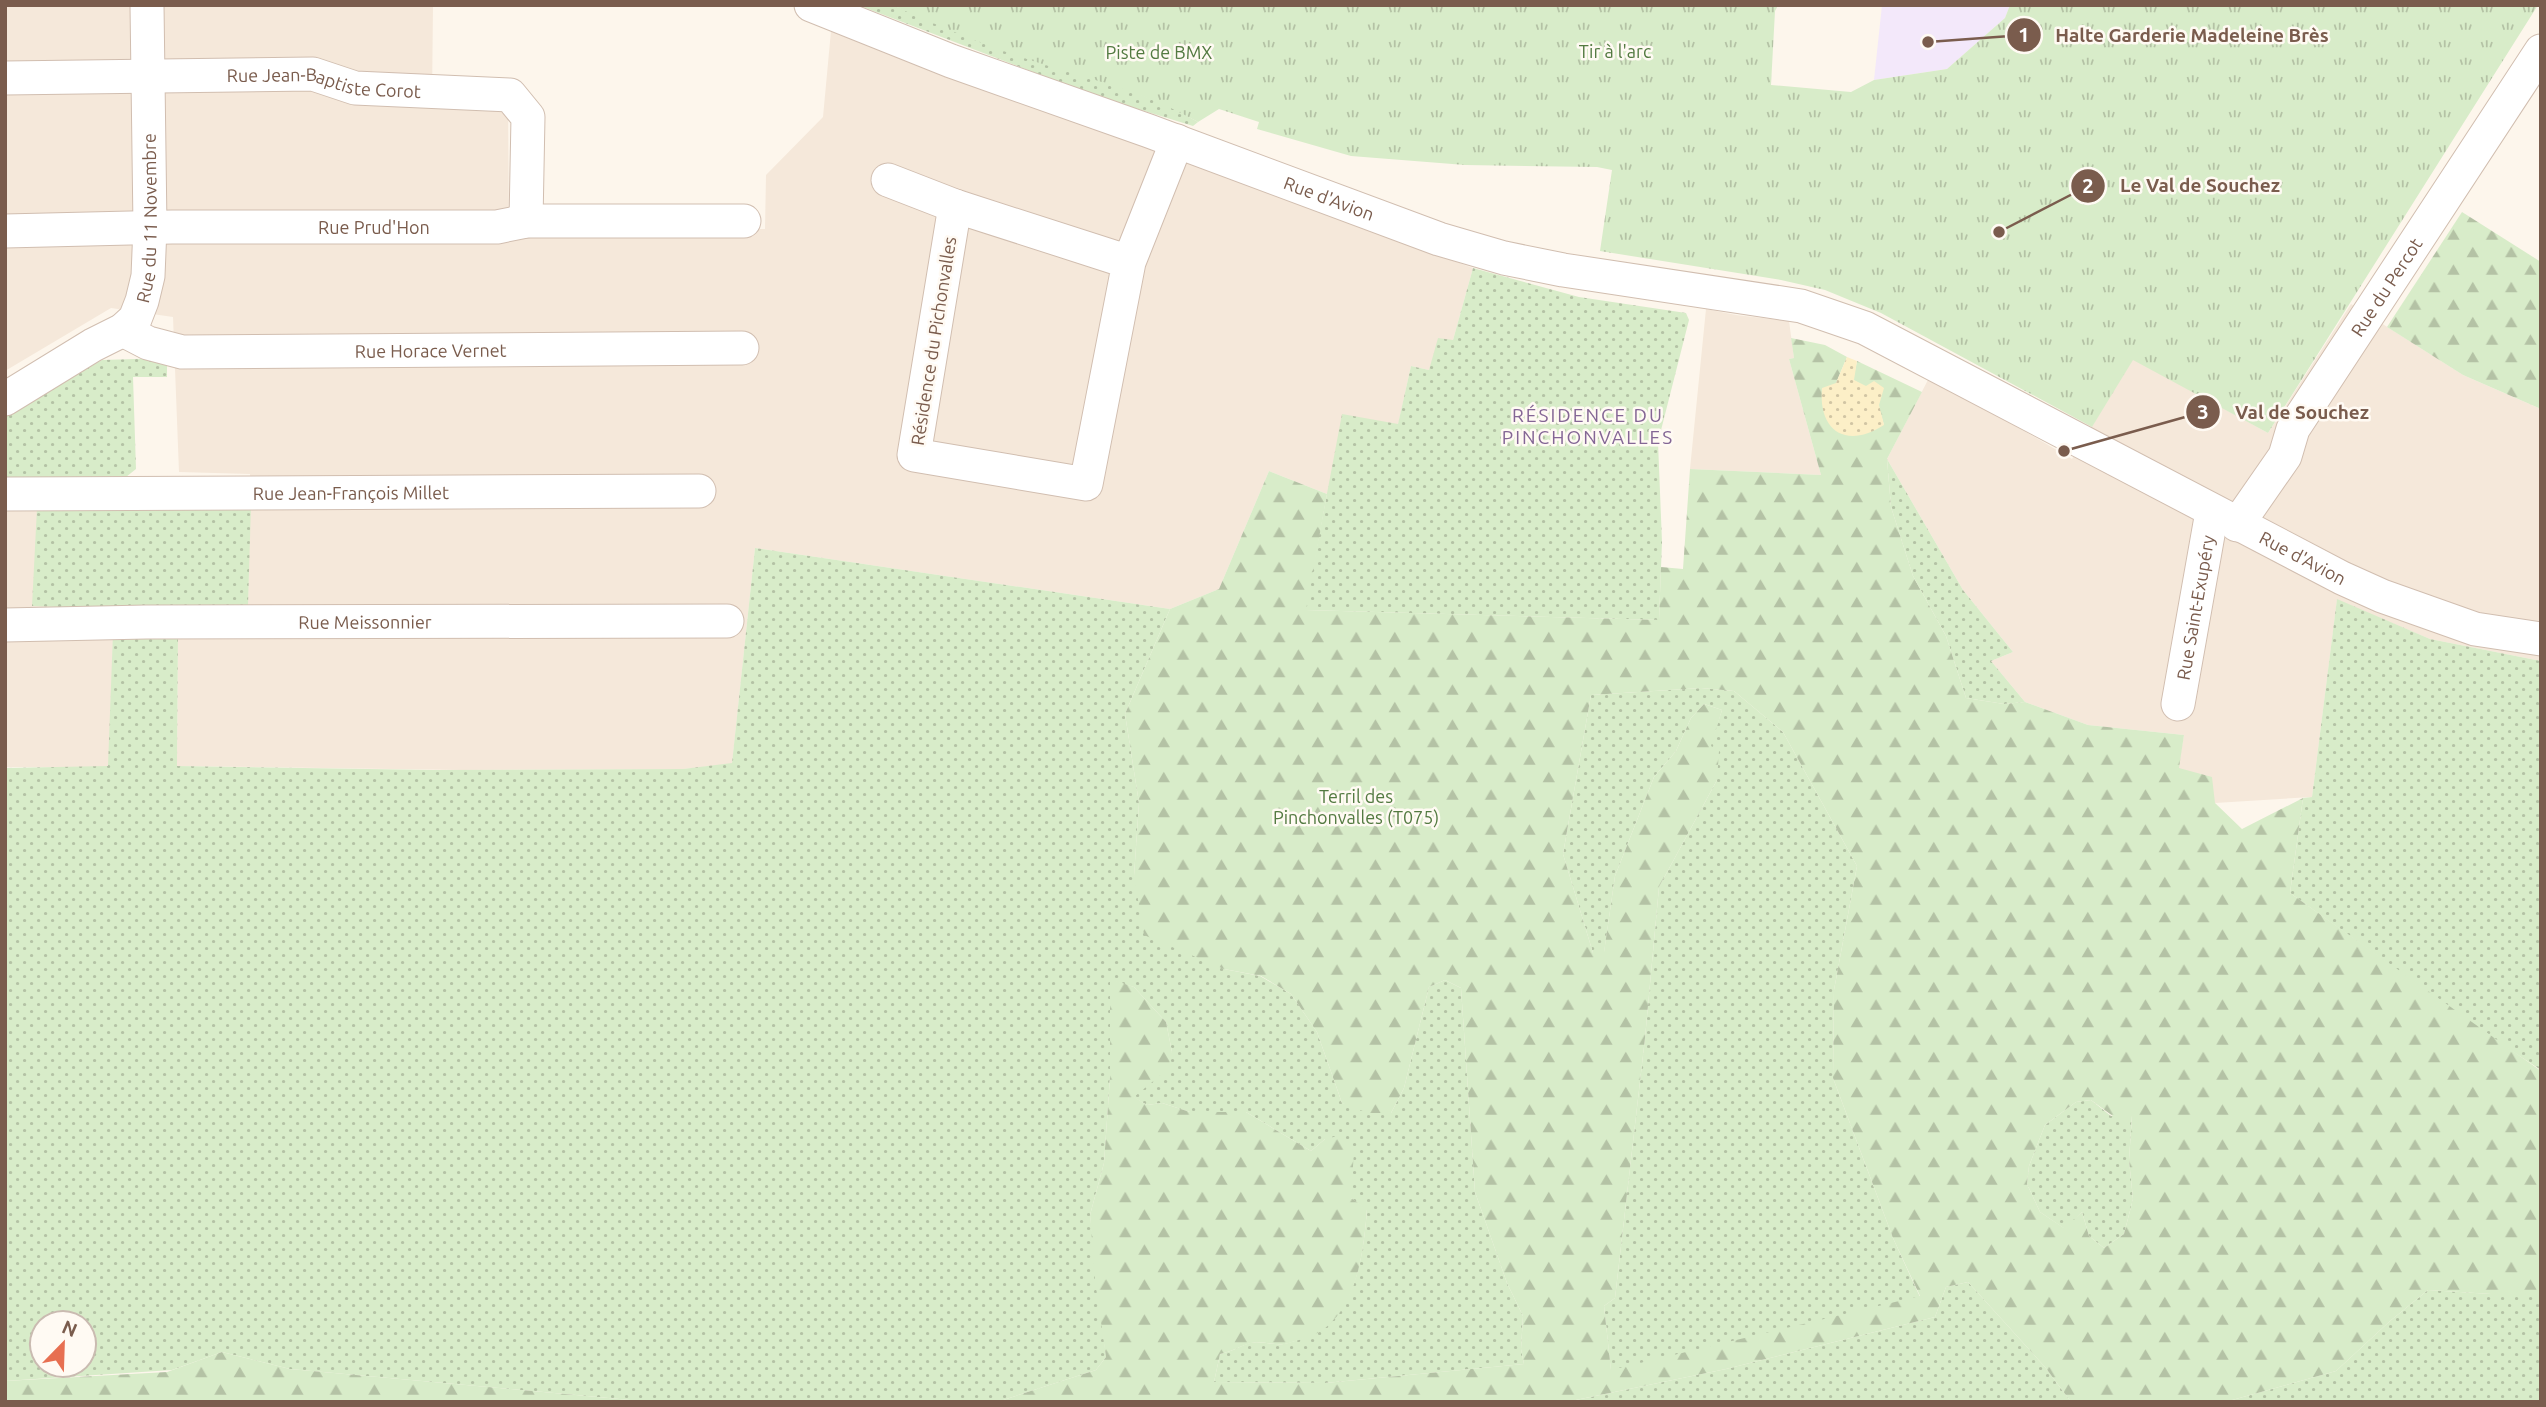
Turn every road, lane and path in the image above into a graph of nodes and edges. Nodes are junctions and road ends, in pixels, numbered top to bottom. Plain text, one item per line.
1 (147, 5) edge
2 (811, 5) edge
3 (2541, 51) edge
4 (5, 78) edge
5 (146, 78) junction
6 (1177, 141) junction
7 (888, 180) dead end
8 (955, 206) junction
9 (526, 220) junction
10 (744, 221) dead end
11 (150, 227) junction
12 (5, 231) edge
13 (1129, 262) junction
14 (123, 330) junction
15 (742, 348) dead end
16 (5, 399) edge
17 (699, 491) dead end
18 (5, 494) edge
19 (2224, 518) junction
20 (727, 621) dead end
21 (5, 625) edge
22 (2541, 639) edge
23 (2178, 704) dead end

1 - 5 street, Rue du 11 Novembre
2 - 6 street, Rue d'Avion
3 - 19 street, Rue du Percot
4 - 5 street, Rue Jean-Baptiste Corot
5 - 9 street, Rue Jean-Baptiste Corot
5 - 11 street, Rue du 11 Novembre
6 - 13 street, Résidence du Pichonvalles
6 - 19 street, Rue d'Avion
7 - 8 street
8 - 13 street
8 - 13 street, Résidence du Pichonvalles
9 - 10 street, Rue Prud'Hon
9 - 11 street, Rue Prud'Hon
11 - 12 street, Rue Prud'Hon
11 - 14 street, Rue du 11 Novembre
14 - 15 street, Rue Horace Vernet
14 - 16 street, Rue du 11 Novembre
17 - 18 street, Rue Jean-François Millet
19 - 22 street, Rue d'Avion
19 - 23 street, Rue Saint-Exupéry
20 - 21 street, Rue Meissonnier

